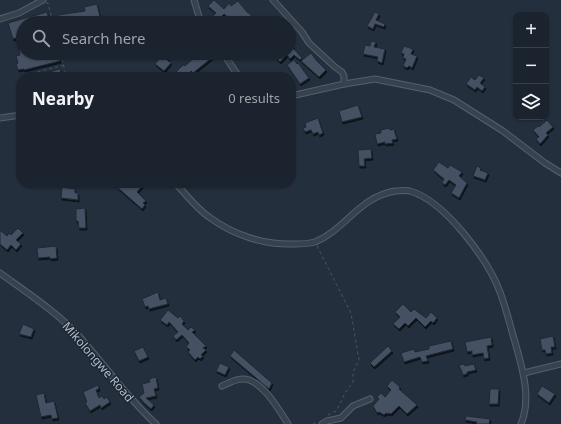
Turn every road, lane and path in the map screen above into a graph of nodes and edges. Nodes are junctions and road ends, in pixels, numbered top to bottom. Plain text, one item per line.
1 (194, 0) edge
2 (272, 0) edge
3 (43, 2) edge
4 (51, 16) edge
5 (199, 16) edge
6 (288, 16) edge
7 (0, 19) edge
8 (296, 24) edge
9 (63, 60) edge
10 (228, 60) edge
11 (64, 65) junction
12 (37, 72) edge
13 (65, 72) edge
14 (236, 72) edge
15 (344, 84) junction
16 (296, 95) edge
17 (16, 116) edge
18 (0, 118) edge
19 (561, 173) edge
20 (180, 188) edge
21 (315, 242) junction
22 (0, 273) edge
23 (561, 364) edge
24 (524, 373) junction
25 (222, 386) dead end
26 (370, 399) dead end
27 (156, 424) edge
28 (288, 424) edge
29 (313, 424) edge
30 (322, 424) edge
31 (521, 424) edge

1 - 5 street
2 - 6 street
3 - 4 path
3 - 7 street
8 - 15 street
9 - 11 path
10 - 14 street
11 - 12 path
11 - 13 path
15 - 16 street
15 - 19 street
17 - 18 street
20 - 21 street
21 - 24 street
21 - 29 path
22 - 27 street, Mikolongwe Road
23 - 24 street
24 - 31 street
25 - 28 street
26 - 30 street

